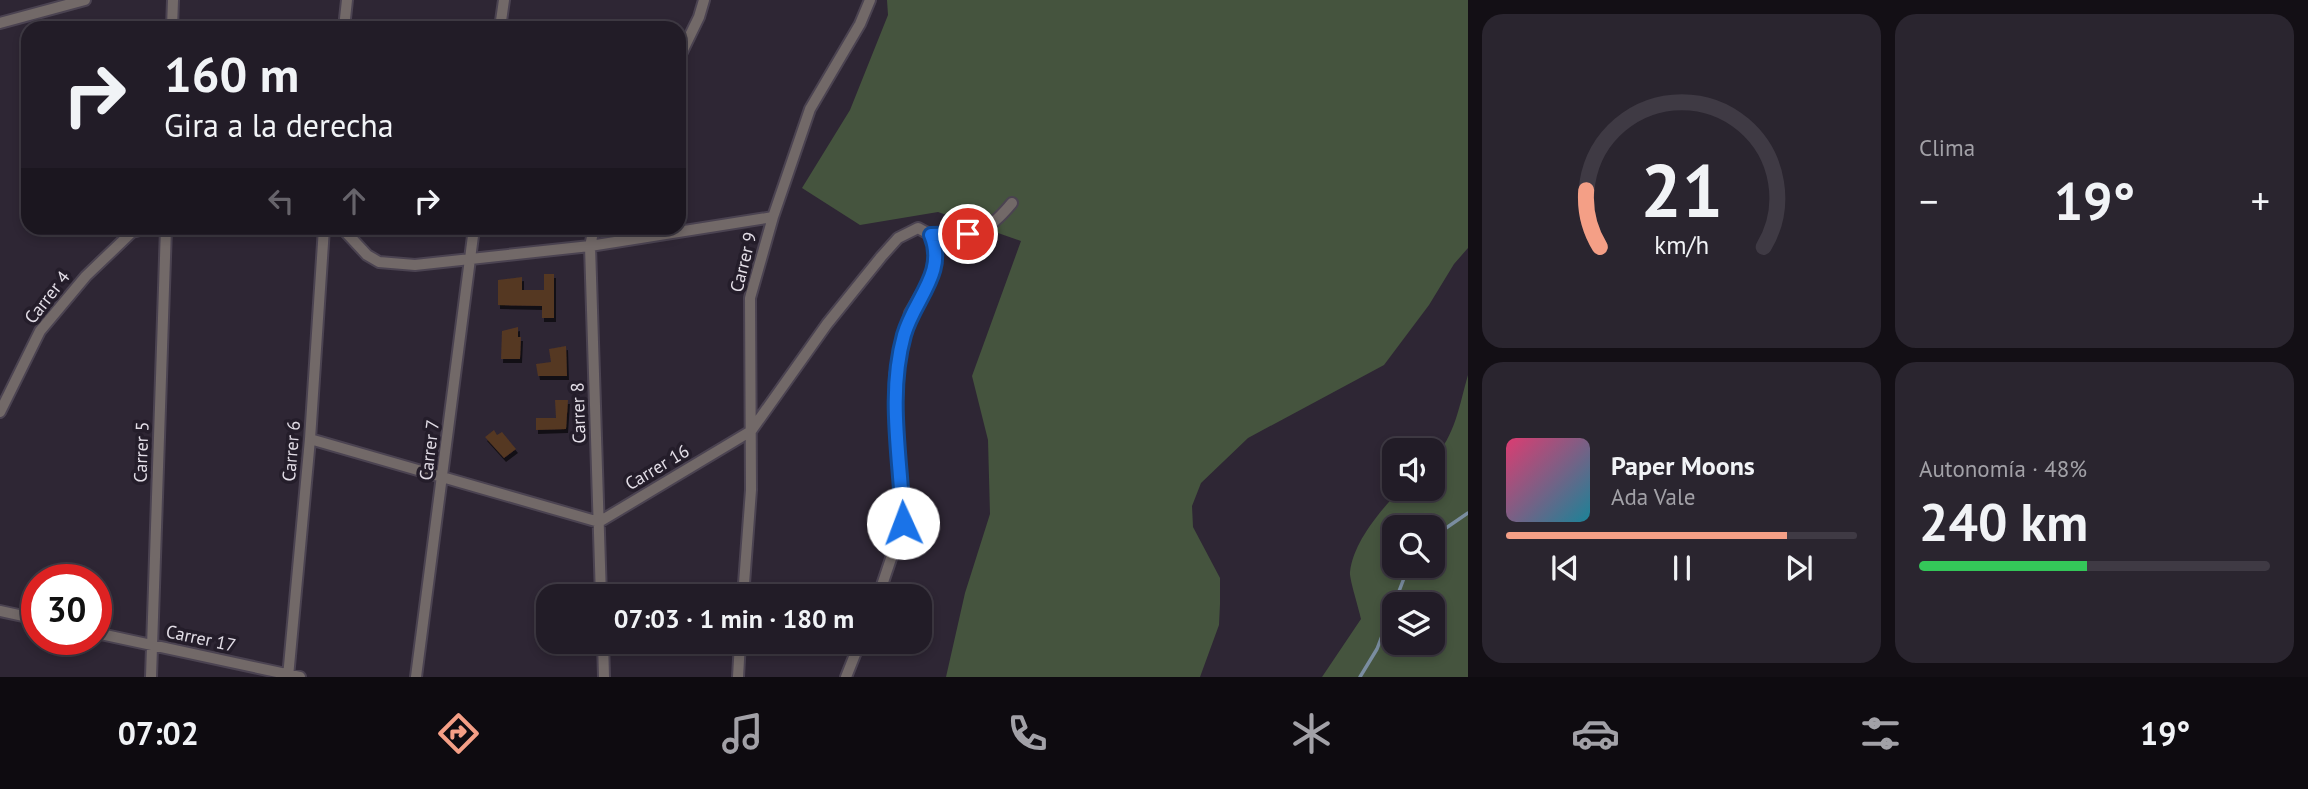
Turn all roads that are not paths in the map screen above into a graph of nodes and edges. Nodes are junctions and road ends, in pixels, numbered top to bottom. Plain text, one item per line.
1 (85, 0) edge
2 (173, 0) edge
3 (347, 0) edge
4 (503, 0) edge
5 (704, 0) edge
6 (870, 0) edge
7 (172, 21) edge
8 (345, 21) edge
9 (501, 21) edge
10 (0, 23) edge
11 (686, 42) edge
12 (1012, 203) dead end
13 (772, 217) junction
14 (686, 231) edge
15 (129, 235) edge
16 (166, 235) edge
17 (324, 235) edge
18 (348, 235) edge
19 (473, 235) edge
20 (592, 235) edge
21 (659, 235) edge
22 (931, 235) junction
23 (590, 246) junction
24 (470, 259) junction
25 (0, 412) edge
26 (751, 431) junction
27 (310, 439) junction
28 (443, 476) junction
29 (599, 522) junction
30 (601, 584) edge
31 (744, 584) edge
32 (882, 584) edge
33 (0, 611) edge
34 (21, 616) edge
35 (112, 637) edge
36 (152, 646) junction
37 (603, 654) edge
38 (739, 654) edge
39 (855, 654) edge
40 (292, 676) edge
41 (151, 677) edge
42 (416, 677) edge
43 (604, 677) edge
44 (738, 677) edge
45 (846, 677) edge

1 - 10 street
2 - 7 street
3 - 8 street
4 - 9 street
5 - 11 street
6 - 13 street, Carrer 9
12 - 22 street
13 - 14 street
13 - 26 street, Carrer 9
15 - 25 street, Carrer 4
16 - 36 street, Carrer 5
17 - 27 street, Carrer 6
18 - 24 street
19 - 24 street, Carrer 7
20 - 23 street, Carrer 8
21 - 23 street
22 - 26 street, Carrer 16
22 - 32 street
23 - 24 street
23 - 29 street, Carrer 8
24 - 28 street, Carrer 7
26 - 29 street, Carrer 16
26 - 31 street, Carrer 9
27 - 28 street
27 - 40 street, Carrer 6
28 - 29 street
28 - 42 street, Carrer 7
29 - 30 street, Carrer 8
33 - 34 street
35 - 36 street, Carrer 17
36 - 40 street, Carrer 17
36 - 41 street, Carrer 5
37 - 43 street
38 - 44 street
39 - 45 street

